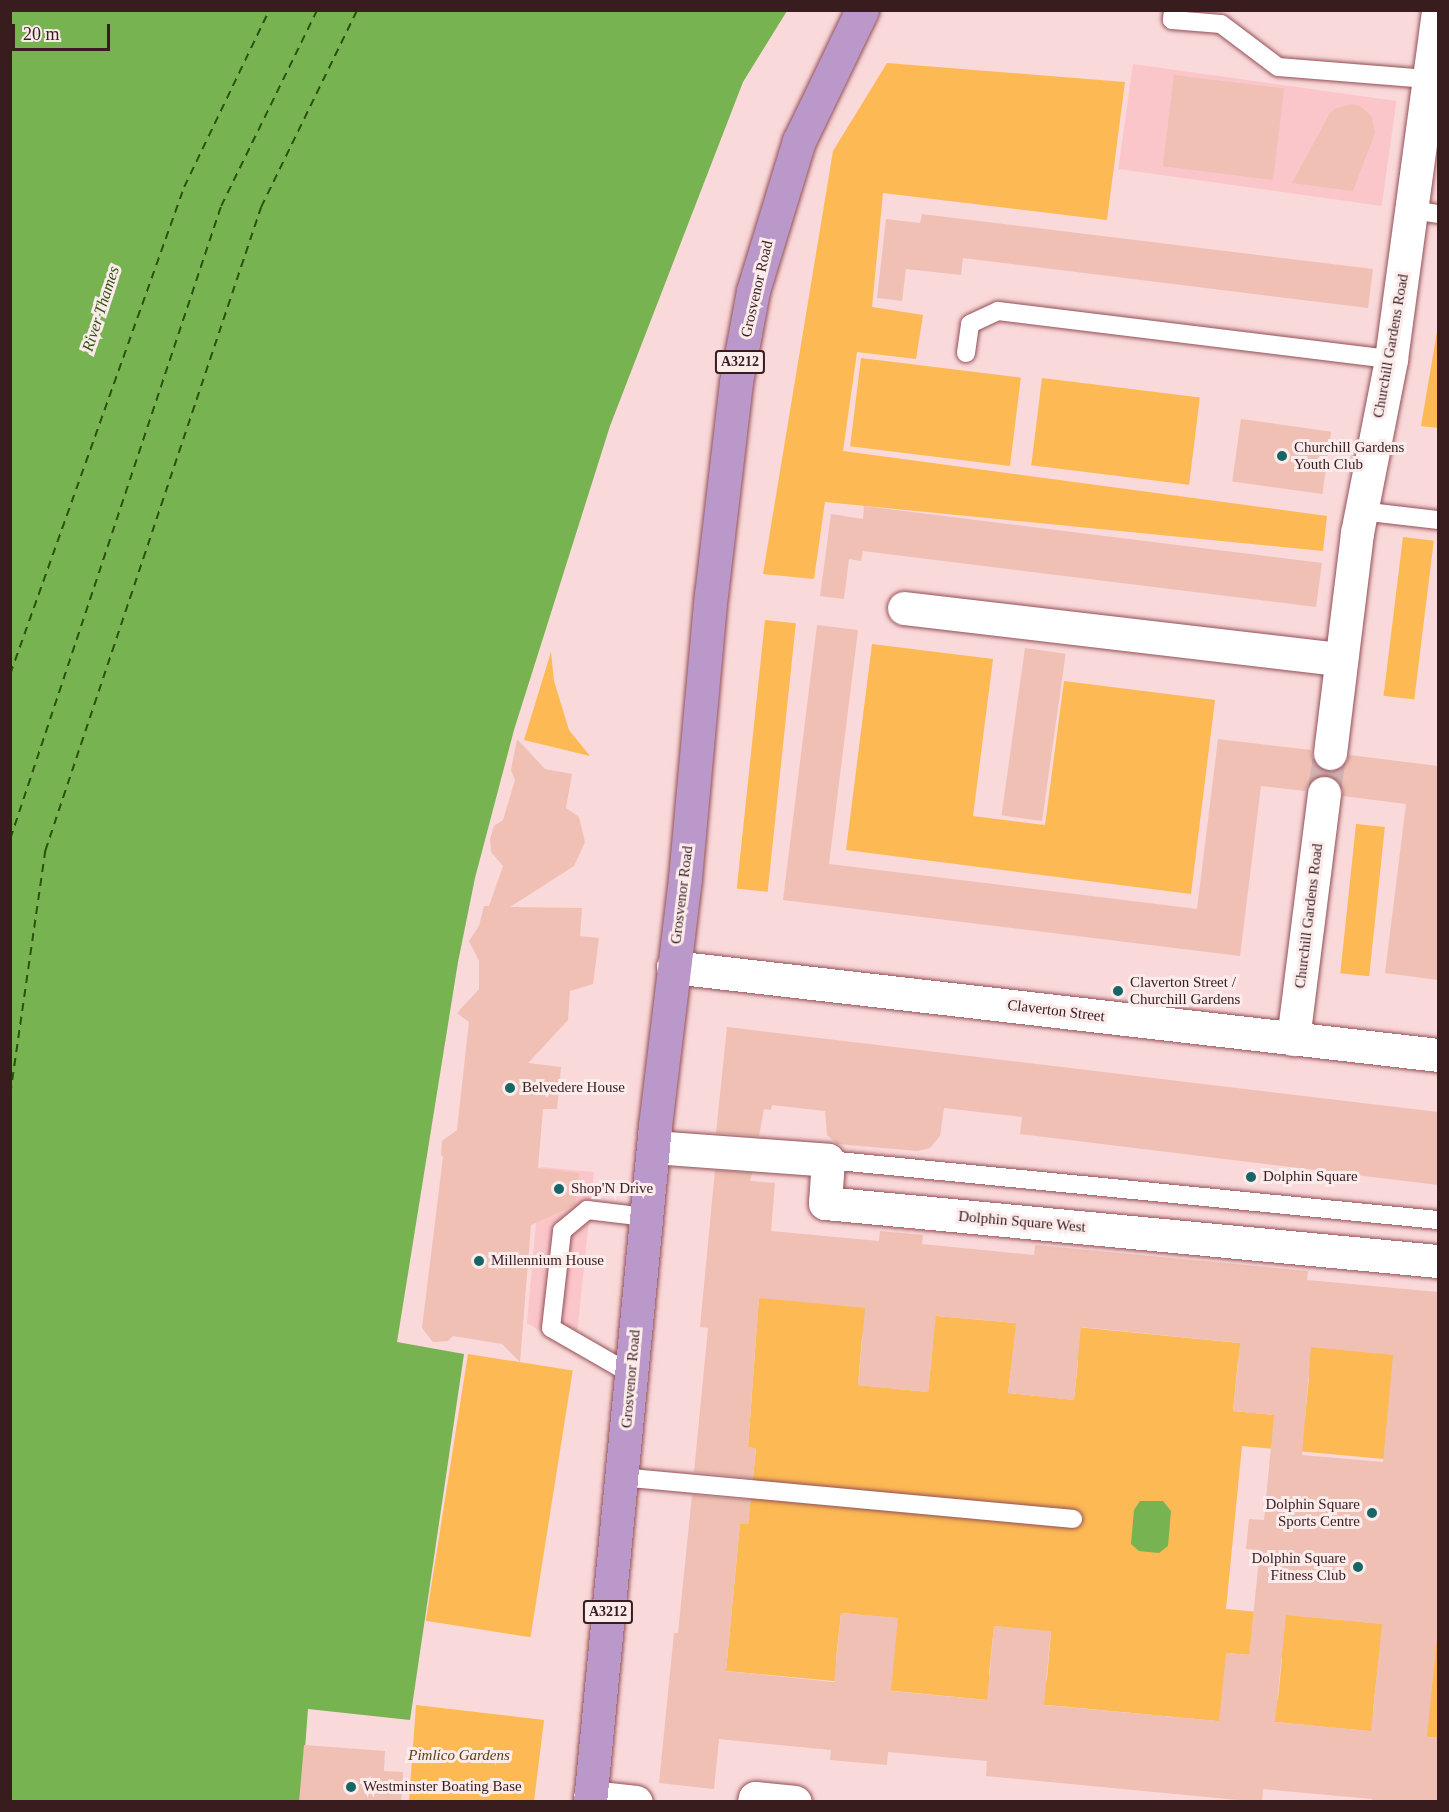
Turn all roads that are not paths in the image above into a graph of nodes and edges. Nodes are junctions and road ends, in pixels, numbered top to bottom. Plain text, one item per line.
1 (862, 10) edge
2 (1173, 10) edge
3 (1438, 10) edge
4 (1428, 79) junction
5 (1426, 212) edge
6 (966, 354) dead end
7 (1391, 359) junction
8 (1361, 511) junction
9 (1438, 520) edge
10 (904, 608) dead end
11 (1341, 659) junction
12 (1330, 753) tunnel mouth
13 (1324, 793) tunnel mouth
14 (673, 967) junction
15 (1293, 1039) junction
16 (1438, 1055) edge
17 (653, 1147) junction
18 (828, 1160) junction
19 (646, 1217) junction
20 (1438, 1220) edge
21 (1438, 1261) edge
22 (631, 1374) junction
23 (621, 1477) junction
24 (1073, 1519) dead end
25 (590, 1799) edge
26 (636, 1802) edge
27 (754, 1802) edge
28 (795, 1802) edge

1 - 14 highway, Grosvenor Road / A3212
2 - 4 lane
3 - 4 street, Churchill Gardens Road
4 - 5 street, Churchill Gardens Road
5 - 7 street, Churchill Gardens Road
6 - 7 lane
7 - 8 street, Churchill Gardens Road
8 - 9 lane
8 - 11 street, Churchill Gardens Road
10 - 11 street
11 - 12 street, Churchill Gardens Road
13 - 15 street, Churchill Gardens Road
14 - 15 street, Claverton Street
14 - 17 highway, Grosvenor Road / A3212
15 - 16 street, Claverton Street
17 - 18 street
17 - 19 highway, Grosvenor Road / A3212
18 - 20 lane
18 - 21 street, Dolphin Square West
19 - 22 highway, Grosvenor Road / A3212
19 - 22 lane
22 - 23 highway, Grosvenor Road / A3212
23 - 24 lane
23 - 25 highway, Grosvenor Road / A3212
25 - 26 street
27 - 28 street

